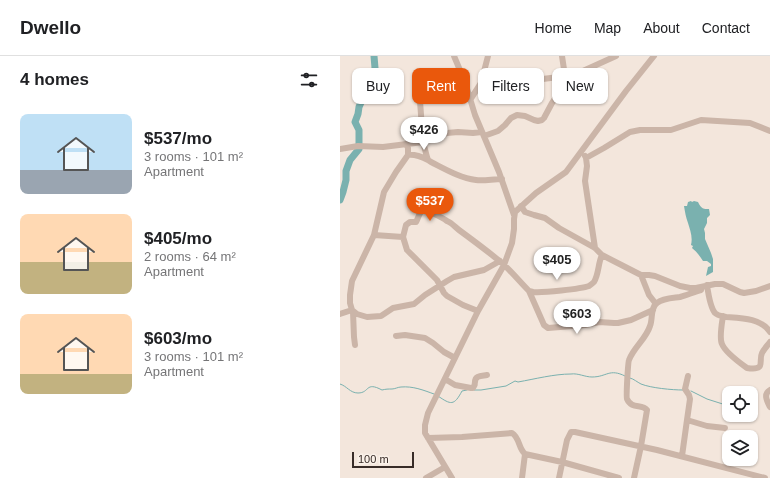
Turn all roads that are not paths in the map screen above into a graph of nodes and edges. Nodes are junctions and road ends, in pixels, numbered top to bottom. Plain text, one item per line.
1 (454, 56) edge
2 (488, 56) edge
3 (562, 56) edge
4 (616, 56) edge
5 (654, 56) edge
6 (459, 68) edge
7 (485, 68) edge
8 (564, 68) edge
9 (589, 68) edge
10 (478, 88) edge
11 (470, 100) joint
12 (552, 103) edge
13 (420, 104) edge
14 (770, 131) edge
15 (483, 134) junction
16 (423, 142) junction
17 (406, 144) junction
18 (340, 149) edge
19 (581, 152) junction
20 (408, 155) junction
21 (586, 158) junction
22 (428, 160) junction
23 (502, 179) junction
24 (521, 206) junction
25 (514, 215) junction
26 (374, 235) junction
27 (403, 237) junction
28 (595, 248) junction
29 (602, 254) junction
30 (502, 263) junction
31 (641, 276) junction
32 (439, 285) junction
33 (707, 285) junction
34 (770, 286) edge
35 (529, 291) junction
36 (656, 304) junction
37 (652, 310) junction
38 (352, 311) junction
39 (478, 311) junction
40 (340, 314) edge
41 (723, 316) junction
42 (770, 332) edge
43 (396, 336) dead end
44 (770, 342) edge
45 (355, 345) dead end
46 (455, 358) junction
47 (487, 375) dead end
48 (688, 376) dead end
49 (445, 379) junction
50 (770, 390) edge
51 (770, 407) edge
52 (687, 420) junction
53 (725, 428) dead end
54 (428, 438) junction
55 (641, 446) junction
56 (525, 454) junction
57 (682, 456) junction
58 (562, 462) junction
59 (445, 467) junction
60 (598, 475) edge
61 (426, 478) edge
62 (452, 478) edge
63 (522, 478) edge
64 (559, 478) edge
65 (619, 478) edge
66 (634, 478) edge
67 (766, 478) edge

1 - 6 street
2 - 7 street
3 - 8 street
4 - 9 street
5 - 19 street
10 - 11 street
11 - 15 street
12 - 15 street
13 - 16 street
14 - 21 street
15 - 16 street
15 - 23 street
16 - 17 street
16 - 22 street
17 - 18 street
17 - 20 street
19 - 21 street
19 - 24 street
20 - 22 street
20 - 26 street
21 - 28 street
22 - 23 street
23 - 25 street
24 - 25 street
24 - 28 street
25 - 30 street
26 - 27 street
26 - 38 street
27 - 30 street
27 - 32 street
28 - 29 street
29 - 31 street
29 - 35 street
30 - 32 street
30 - 35 street
30 - 39 street
31 - 33 street
31 - 36 street
32 - 38 street
32 - 39 street
33 - 34 street
33 - 36 street
33 - 41 street
35 - 37 street
36 - 37 street
37 - 55 street
38 - 40 street
38 - 45 street
39 - 46 street
41 - 42 street
41 - 44 street
43 - 46 street
46 - 49 street
47 - 49 street
48 - 52 street
49 - 54 street
50 - 51 street
52 - 53 street
52 - 57 street
54 - 56 street
54 - 59 street
55 - 57 street
55 - 58 street
55 - 66 street
56 - 58 street
56 - 63 street
57 - 67 street
58 - 60 street
58 - 64 street
59 - 61 street
59 - 62 street
60 - 65 street

